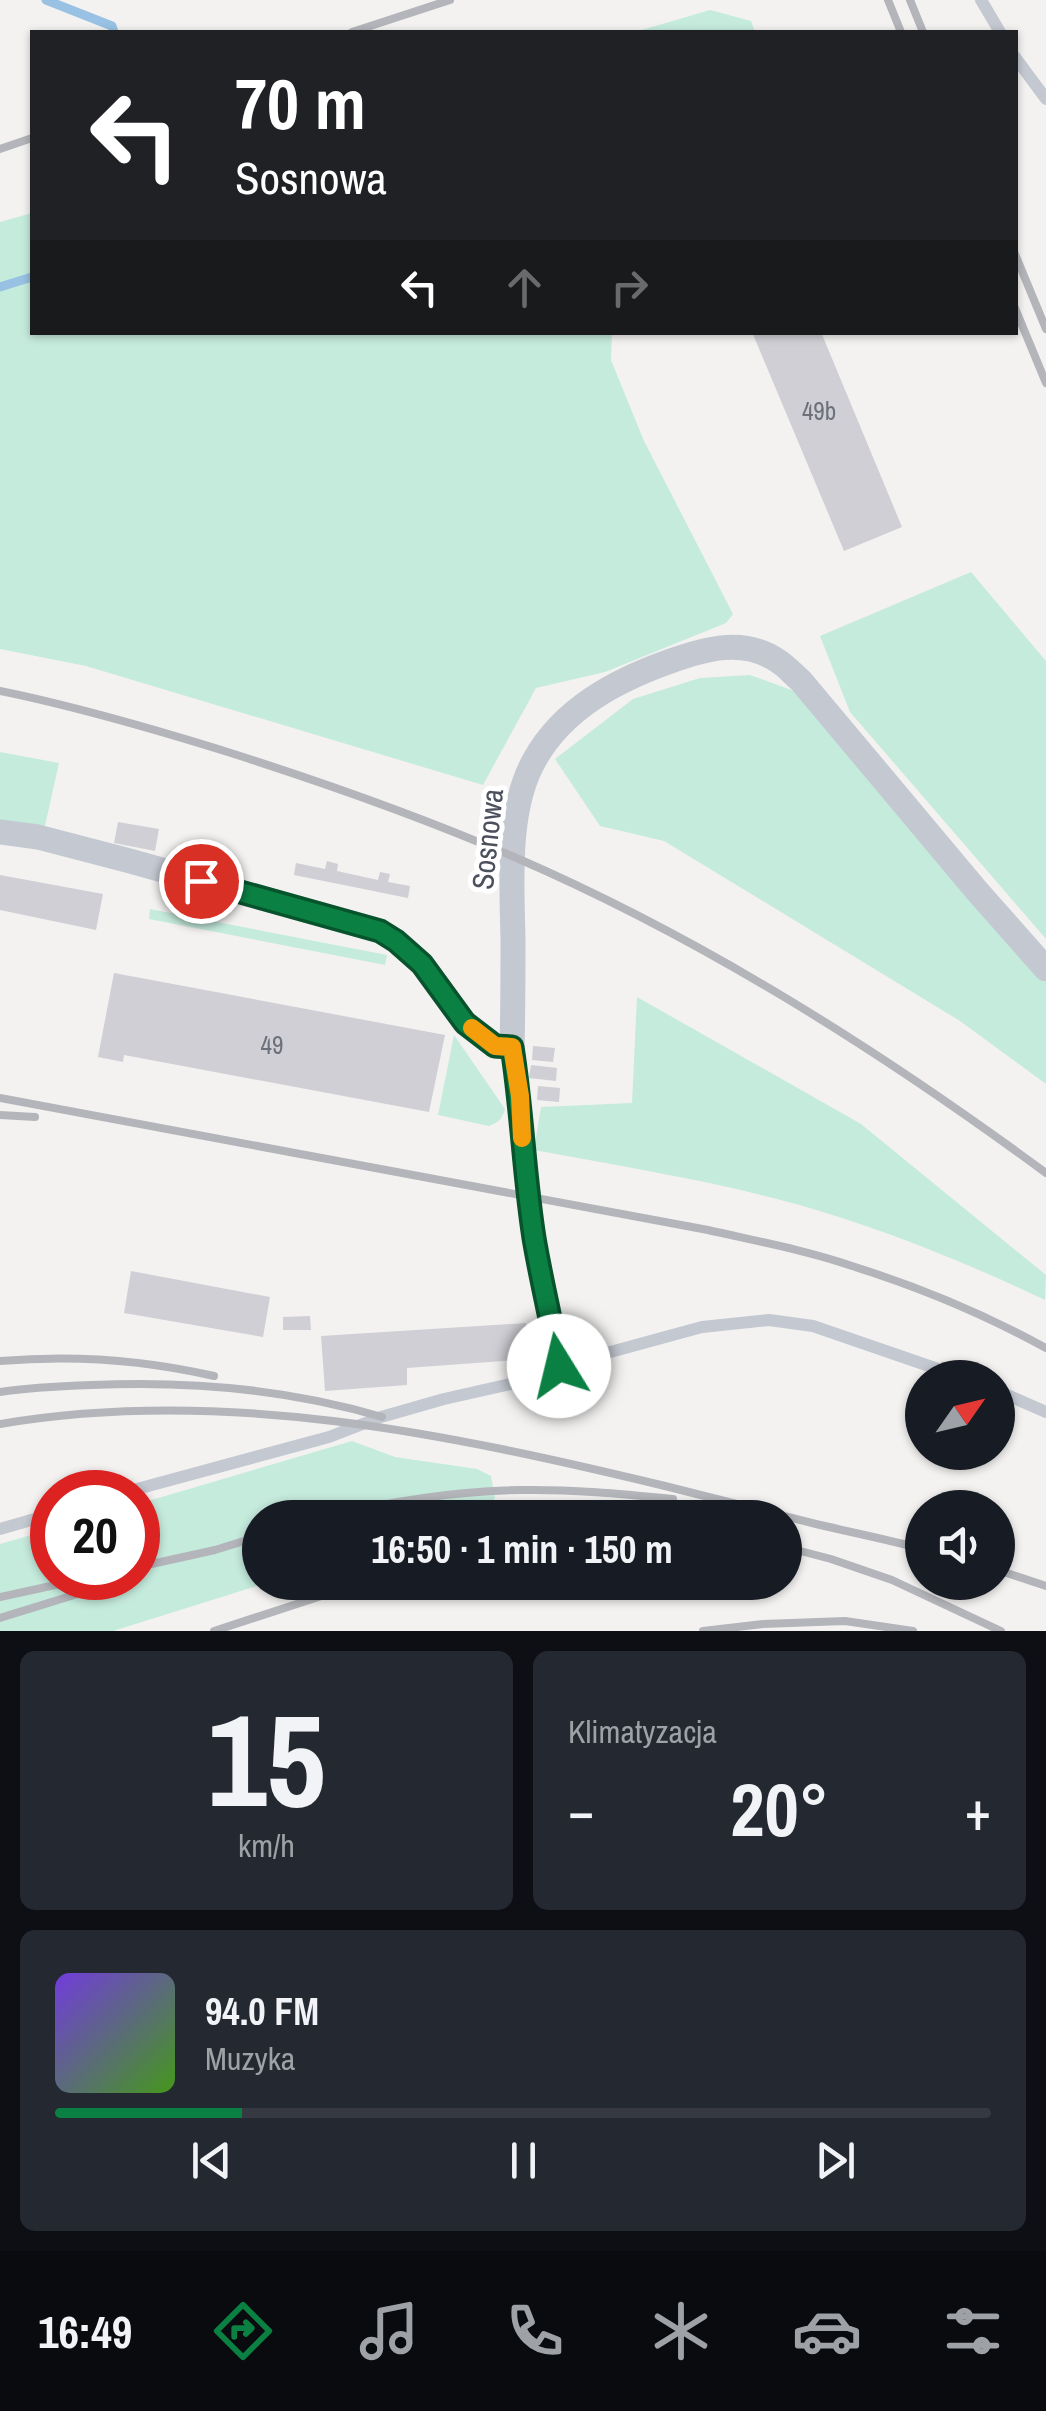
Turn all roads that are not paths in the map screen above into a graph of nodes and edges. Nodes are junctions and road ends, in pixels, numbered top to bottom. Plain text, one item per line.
1 (980, 0) edge
2 (999, 30) edge
3 (1018, 61) edge
4 (1046, 99) edge
5 (0, 832) edge
6 (1046, 970) edge
7 (512, 1047) junction
8 (912, 1360) edge
9 (559, 1366) junction
10 (1015, 1398) edge
11 (1046, 1412) edge
12 (160, 1483) edge
13 (30, 1520) edge
14 (0, 1529) edge

1 - 2 lane
3 - 4 lane
5 - 7 street
6 - 7 street, Sosnowa
7 - 9 lane
8 - 9 lane
9 - 12 lane
10 - 11 lane
13 - 14 lane

